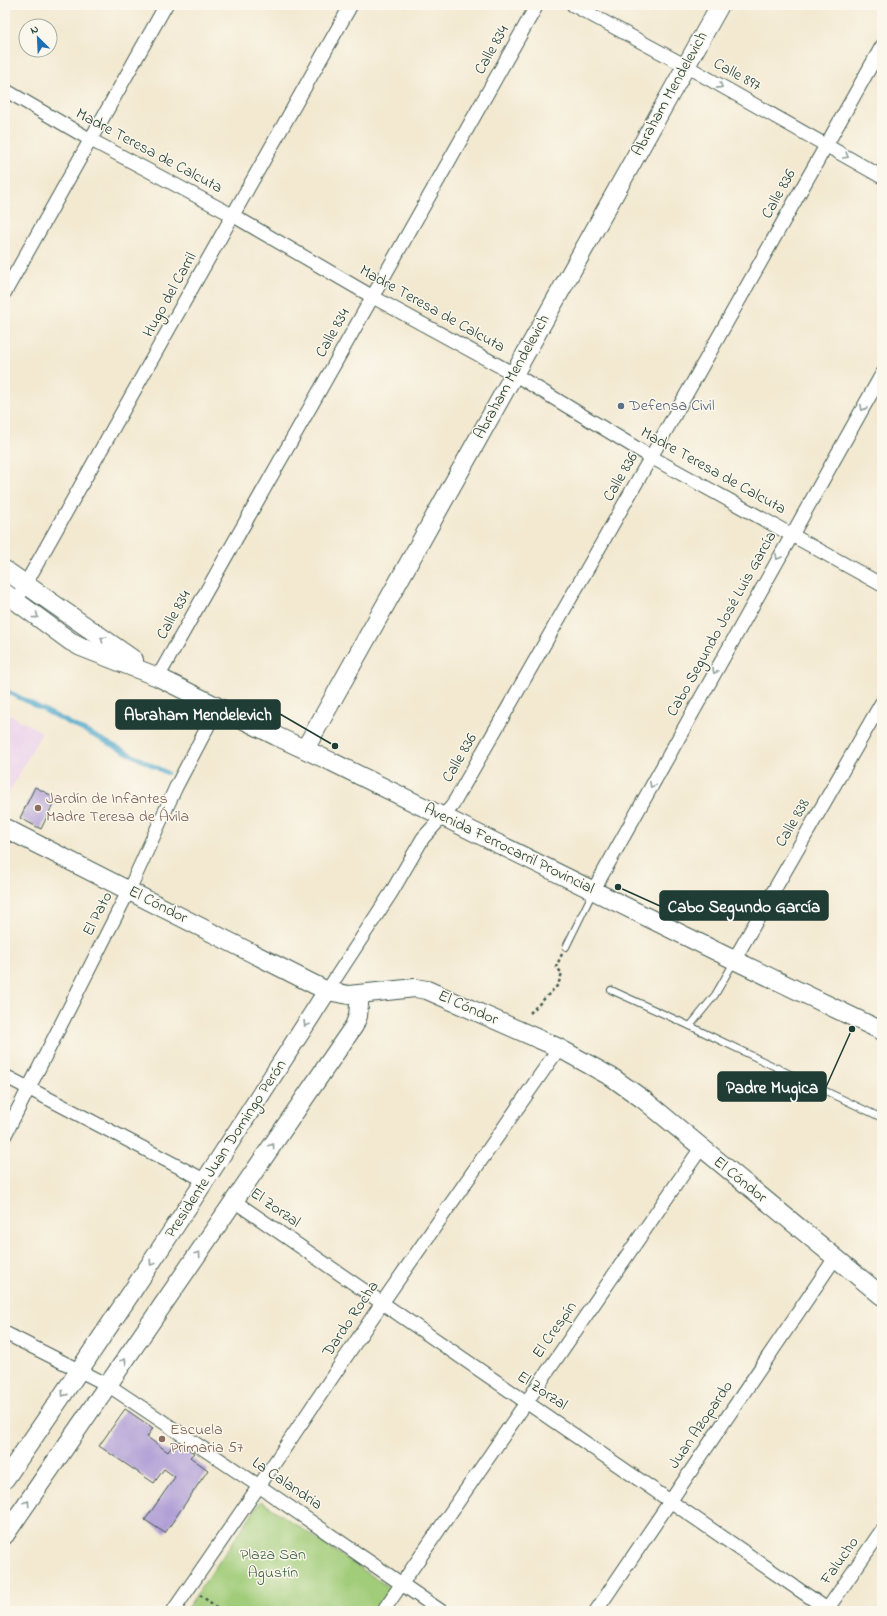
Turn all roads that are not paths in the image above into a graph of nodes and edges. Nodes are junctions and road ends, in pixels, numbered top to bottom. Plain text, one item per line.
1 (166, 5) edge
2 (351, 5) edge
3 (537, 5) edge
4 (573, 5) edge
5 (720, 5) edge
6 (882, 46) edge
7 (686, 66) junction
8 (5, 90) edge
9 (90, 140) junction
10 (826, 145) junction
11 (882, 177) edge
12 (234, 216) junction
13 (5, 292) edge
14 (373, 297) junction
15 (514, 374) junction
16 (882, 374) edge
17 (652, 457) junction
18 (791, 535) junction
19 (5, 570) edge
20 (26, 586) junction
21 (882, 586) edge
22 (11, 597) edge
23 (158, 677) junction
24 (882, 702) edge
25 (218, 707) junction
26 (305, 749) junction
27 (443, 816) junction
28 (5, 828) edge
29 (129, 890) junction
30 (593, 891) junction
31 (566, 947) road end
32 (734, 960) junction
33 (611, 990) dead end
34 (327, 991) junction
35 (360, 994) junction
36 (690, 1026) junction
37 (882, 1031) edge
38 (559, 1048) junction
39 (5, 1076) edge
40 (28, 1087) junction
41 (882, 1118) edge
42 (5, 1135) edge
43 (701, 1148) junction
44 (206, 1182) junction
45 (234, 1201) junction
46 (835, 1258) junction
47 (882, 1296) edge
48 (382, 1303) junction
49 (5, 1333) edge
50 (80, 1372) junction
51 (108, 1385) junction
52 (527, 1401) junction
53 (5, 1479) edge
54 (260, 1486) junction
55 (671, 1500) junction
56 (882, 1530) edge
57 (5, 1535) edge
58 (401, 1584) junction
59 (828, 1610) edge
60 (173, 1611) edge
61 (383, 1611) edge
62 (441, 1611) edge
63 (596, 1611) edge

1 - 9 street
2 - 12 street, Hugo del Carril
3 - 14 street, Calle 834
4 - 7 street, Calle 897
5 - 7 main road, Abraham Mendelevich
6 - 10 street, Calle 836
7 -> 10 street, Calle 897
7 - 15 main road, Abraham Mendelevich
8 - 9 street, Madre Teresa de Calcuta
9 - 12 street, Madre Teresa de Calcuta
9 - 13 street
10 -> 11 street, Calle 897
10 - 17 street, Calle 836
12 - 14 street, Madre Teresa de Calcuta
12 - 20 street, Hugo del Carril
14 - 15 street, Madre Teresa de Calcuta
14 - 23 street, Calle 834
15 - 17 street, Madre Teresa de Calcuta
15 - 26 main road, Abraham Mendelevich
16 -> 18 street, Cabo Segundo José Luis García
17 - 18 street, Madre Teresa de Calcuta
17 - 27 street, Calle 836
18 - 21 street, Madre Teresa de Calcuta
18 -> 30 street, Cabo Segundo José Luis García
19 - 20 main road
20 - 22 street, Hugo del Carril
23 -> 20 main road
22 -> 23 main road
23 - 25 main road, Avenida Ferrocarril Provincial
24 - 32 street, Calle 838
25 - 26 main road, Avenida Ferrocarril Provincial
25 - 29 street, El Pato
26 - 27 main road, Avenida Ferrocarril Provincial
27 - 30 main road, Avenida Ferrocarril Provincial
27 - 34 street, Presidente Juan Domingo Perón
28 - 29 main road, El Cóndor
29 - 34 main road, El Cóndor
29 - 40 street, El Pato
30 - 31 lane
30 - 32 main road, Avenida Ferrocarril Provincial
32 - 36 lane
32 - 37 main road, Avenida Ferrocarril Provincial
33 - 36 lane
34 - 35 main road, El Cóndor
34 -> 44 main road, Presidente Juan Domingo Perón
35 - 38 main road, El Cóndor
45 -> 35 main road, Presidente Juan Domingo Perón
36 - 41 lane
38 - 43 main road, El Cóndor
38 - 48 street, Dardo Rocha
39 - 40 street
40 - 42 street, El Pato
40 - 44 street
43 - 46 main road, El Cóndor
43 - 52 street, El Crespín
44 -> 50 main road, Presidente Juan Domingo Perón
45 - 48 street, El Zorzal
51 -> 45 main road, Presidente Juan Domingo Perón
46 - 47 main road, El Cóndor
46 - 55 street, Juan Azopardo
48 - 52 street, El Zorzal
48 - 54 street, Dardo Rocha
49 - 50 street, La Calandria
50 - 51 street, La Calandria
50 -> 53 main road, Presidente Juan Domingo Perón
51 - 54 street, La Calandria
57 -> 51 main road, Presidente Juan Domingo Perón
52 - 55 street, El Zorzal
52 - 58 street, El Crespín
54 - 58 street, La Calandria
54 - 60 street, Dardo Rocha
55 - 59 street, El Zorzal
55 - 63 street, Juan Azopardo
56 - 59 street, Falucho
58 - 61 street, El Crespín
58 - 62 street, La Calandria

